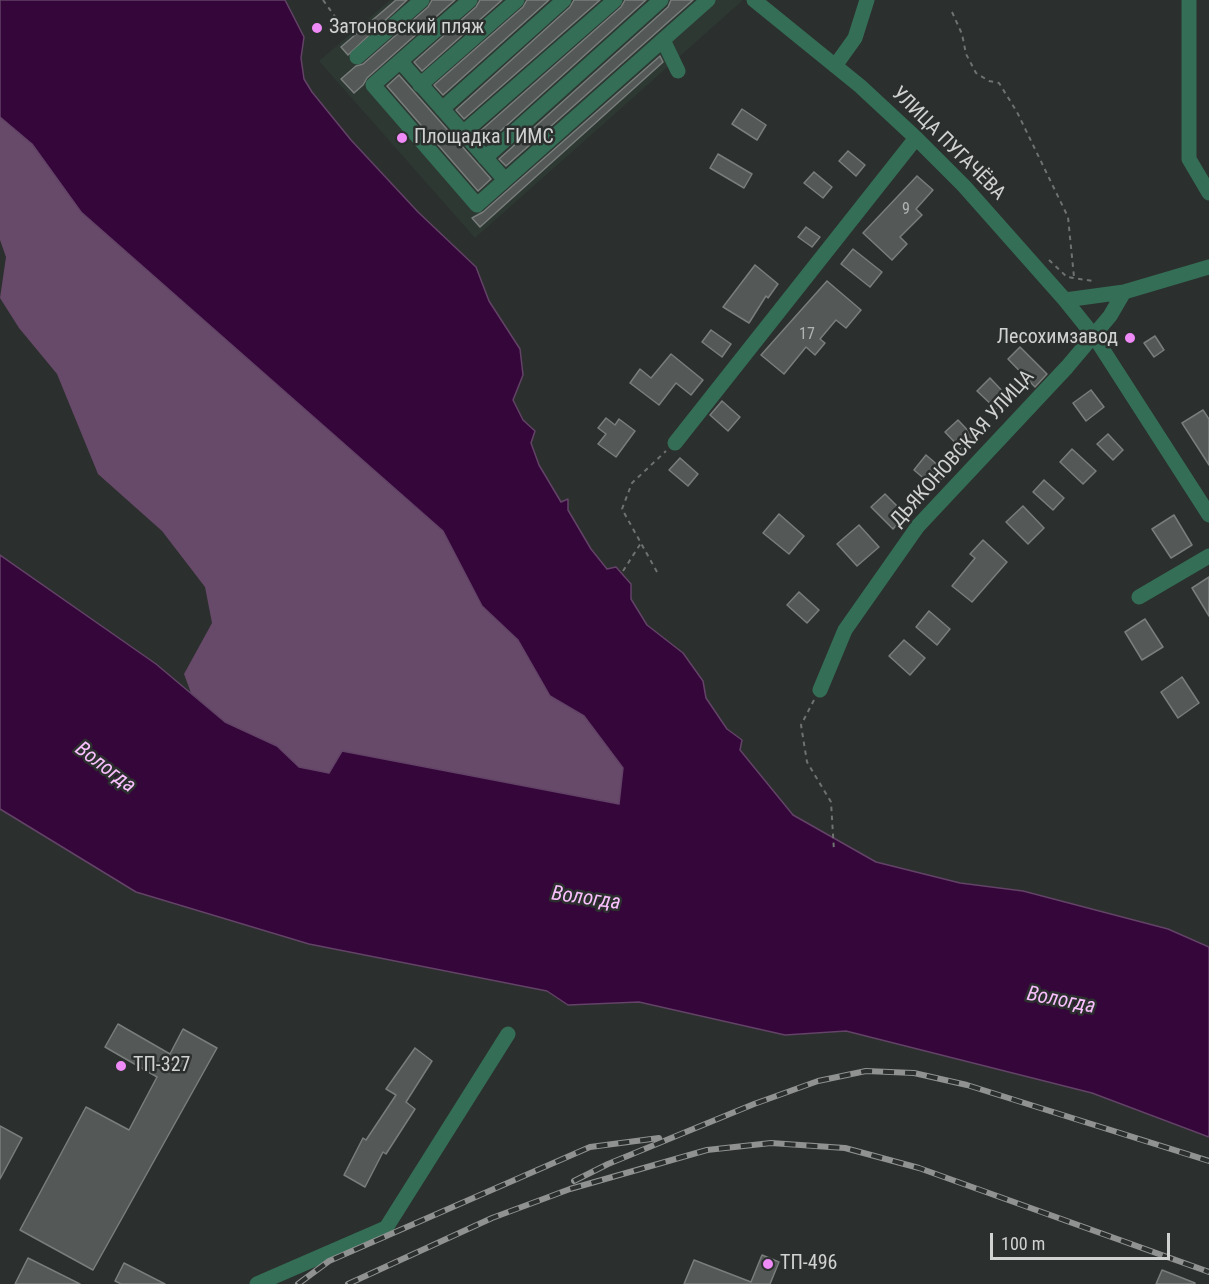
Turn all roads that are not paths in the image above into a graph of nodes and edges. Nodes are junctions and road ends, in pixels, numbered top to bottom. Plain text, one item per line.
1 (422, 0) edge
2 (470, 0) edge
3 (517, 0) edge
4 (564, 0) edge
5 (615, 0) edge
6 (661, 0) edge
7 (708, 0) edge
8 (754, 0) edge
9 (867, 0) edge
10 (1188, 1) edge
11 (663, 40) junction
12 (357, 57) dead end
13 (400, 61) junction
14 (835, 66) junction
15 (678, 71) dead end
16 (420, 85) junction
17 (442, 109) junction
18 (463, 133) junction
19 (916, 138) junction
20 (485, 158) junction
21 (505, 180) junction
22 (1209, 193) edge
23 (1209, 267) edge
24 (1124, 292) junction
25 (1065, 300) junction
26 (1094, 336) junction
27 (675, 443) road end
28 (1209, 515) edge
29 (1209, 556) edge
30 (1139, 597) dead end
31 (820, 690) road end
32 (508, 1034) dead end
33 (257, 1284) edge

1 - 12 street
2 - 13 street
3 - 16 street
4 - 17 street
5 - 18 street
6 - 20 street
7 - 11 street
8 - 14 street, УЛИЦА ПУГАЧЁВА
9 - 14 street
10 - 22 street
11 - 15 street
11 - 21 street
13 - 16 street
13 - 21 street
14 - 19 street, УЛИЦА ПУГАЧЁВА
16 - 17 street
17 - 18 street
18 - 20 street
19 - 25 street, УЛИЦА ПУГАЧЁВА
19 - 27 street
20 - 21 street
23 - 24 street
24 - 25 street
24 - 26 street, ДЬЯКОНОВСКАЯ УЛИЦА
25 - 26 street, УЛИЦА ПУГАЧЁВА
26 - 28 street, УЛИЦА ПУГАЧЁВА
26 - 31 street, ДЬЯКОНОВСКАЯ УЛИЦА
29 - 30 street
32 - 33 street

